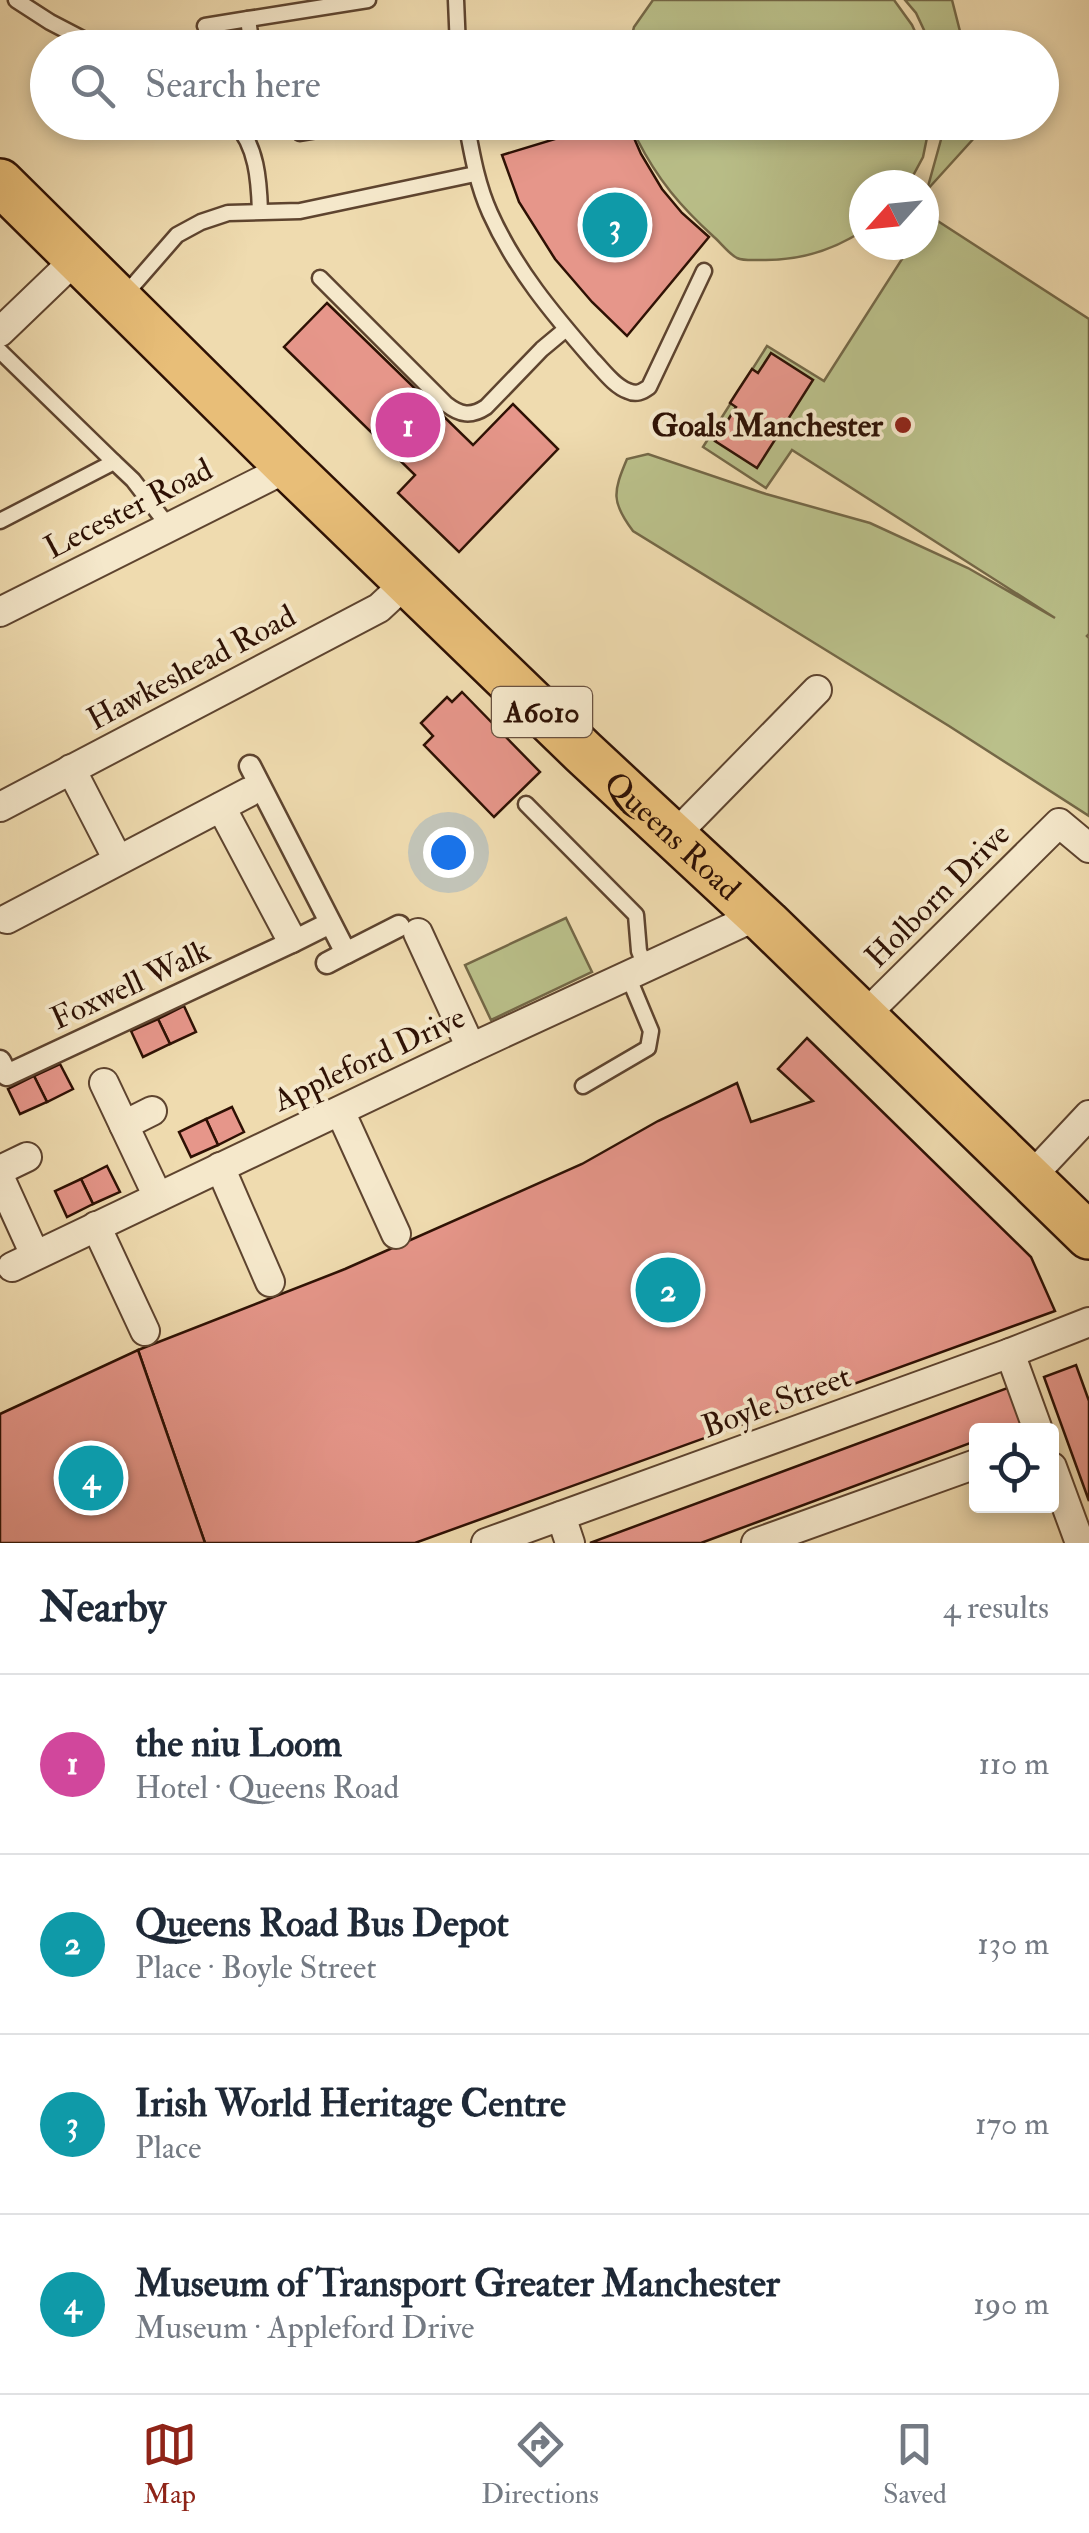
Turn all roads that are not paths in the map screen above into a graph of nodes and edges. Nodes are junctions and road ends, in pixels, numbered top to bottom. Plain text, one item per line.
1 (16, 0) edge
2 (368, 0) edge
3 (456, 0) edge
4 (248, 19) junction
5 (205, 26) dead end
6 (65, 30) edge
7 (250, 30) edge
8 (457, 30) edge
9 (246, 140) edge
10 (469, 140) edge
11 (475, 174) junction
12 (0, 182) edge
13 (260, 211) junction
14 (78, 257) junction
15 (704, 271) dead end
16 (320, 278) dead end
17 (120, 300) junction
18 (566, 329) junction
19 (0, 332) edge
20 (0, 351) edge
21 (114, 462) junction
22 (284, 462) junction
23 (0, 521) edge
24 (169, 528) junction
25 (408, 581) junction
26 (0, 612) edge
27 (817, 690) dead end
28 (70, 770) junction
29 (249, 779) joint
30 (526, 804) dead end
31 (0, 807) edge
32 (221, 807) junction
33 (674, 836) junction
34 (1089, 848) edge
35 (118, 860) junction
36 (758, 915) junction
37 (7, 919) dead end
38 (330, 923) junction
39 (409, 930) joint
40 (291, 938) junction
41 (637, 972) junction
42 (864, 1016) junction
43 (471, 1048) junction
44 (0, 1061) edge
45 (104, 1083) dead end
46 (583, 1086) dead end
47 (340, 1110) junction
48 (152, 1111) dead end
49 (1089, 1115) edge
50 (124, 1125) junction
51 (28, 1157) dead end
52 (220, 1168) junction
53 (0, 1170) edge
54 (0, 1178) edge
55 (1029, 1178) junction
56 (158, 1197) junction
57 (96, 1226) junction
58 (396, 1234) dead end
59 (1089, 1236) edge
60 (13, 1265) edge
61 (270, 1282) dead end
62 (1088, 1325) edge
63 (145, 1331) dead end
64 (1010, 1353) junction
65 (1035, 1423) edge
66 (969, 1467) edge
67 (1059, 1490) edge
68 (561, 1516) junction
69 (1075, 1542) edge
70 (486, 1543) edge
71 (570, 1543) edge
72 (756, 1543) edge

1 - 6 lane
2 - 4 lane
3 - 8 lane
4 - 5 lane
4 - 7 lane
9 - 13 lane
10 - 11 lane
11 - 13 lane
11 - 18 lane
12 - 14 highway, Queens Road / A6010
13 - 17 lane
14 - 17 highway, Queens Road / A6010
14 - 19 street
15 - 18 lane
16 - 18 lane
17 - 22 highway, Queens Road / A6010
20 - 21 lane
21 - 23 lane
21 - 24 lane
22 - 24 street, Lecester Road
22 - 25 highway, Queens Road / A6010
24 - 26 street, Lecester Road
25 - 28 street, Hawkeshead Road
25 - 33 highway, Queens Road / A6010
27 - 33 street
28 - 31 street, Hawkeshead Road
28 - 35 street
29 - 32 street
29 - 38 street
30 - 41 lane
32 - 35 street
32 - 40 street
33 - 36 highway, Queens Road / A6010
34 - 42 street, Holborn Drive
35 - 37 street
36 - 41 street, Appleford Drive
36 - 42 highway, Queens Road / A6010
38 - 39 street
38 - 40 street, Foxwell Walk
39 - 43 street
40 - 44 street, Foxwell Walk
41 - 43 street, Appleford Drive
41 - 46 lane
42 - 55 highway, Queens Road / A6010
43 - 47 street, Appleford Drive
45 - 50 street
47 - 52 street, Appleford Drive
47 - 58 street
48 - 50 street
49 - 55 street
50 - 56 street
51 - 53 street
52 - 56 street, Appleford Drive
52 - 61 street
54 - 60 street
55 - 59 highway, Queens Road / A6010
56 - 57 street, Appleford Drive
57 - 60 street, Appleford Drive
57 - 63 street
62 - 64 street, Boyle Street
64 - 65 street
64 - 68 street, Boyle Street
66 - 72 street
67 - 69 street
68 - 70 street, Boyle Street
68 - 71 street

